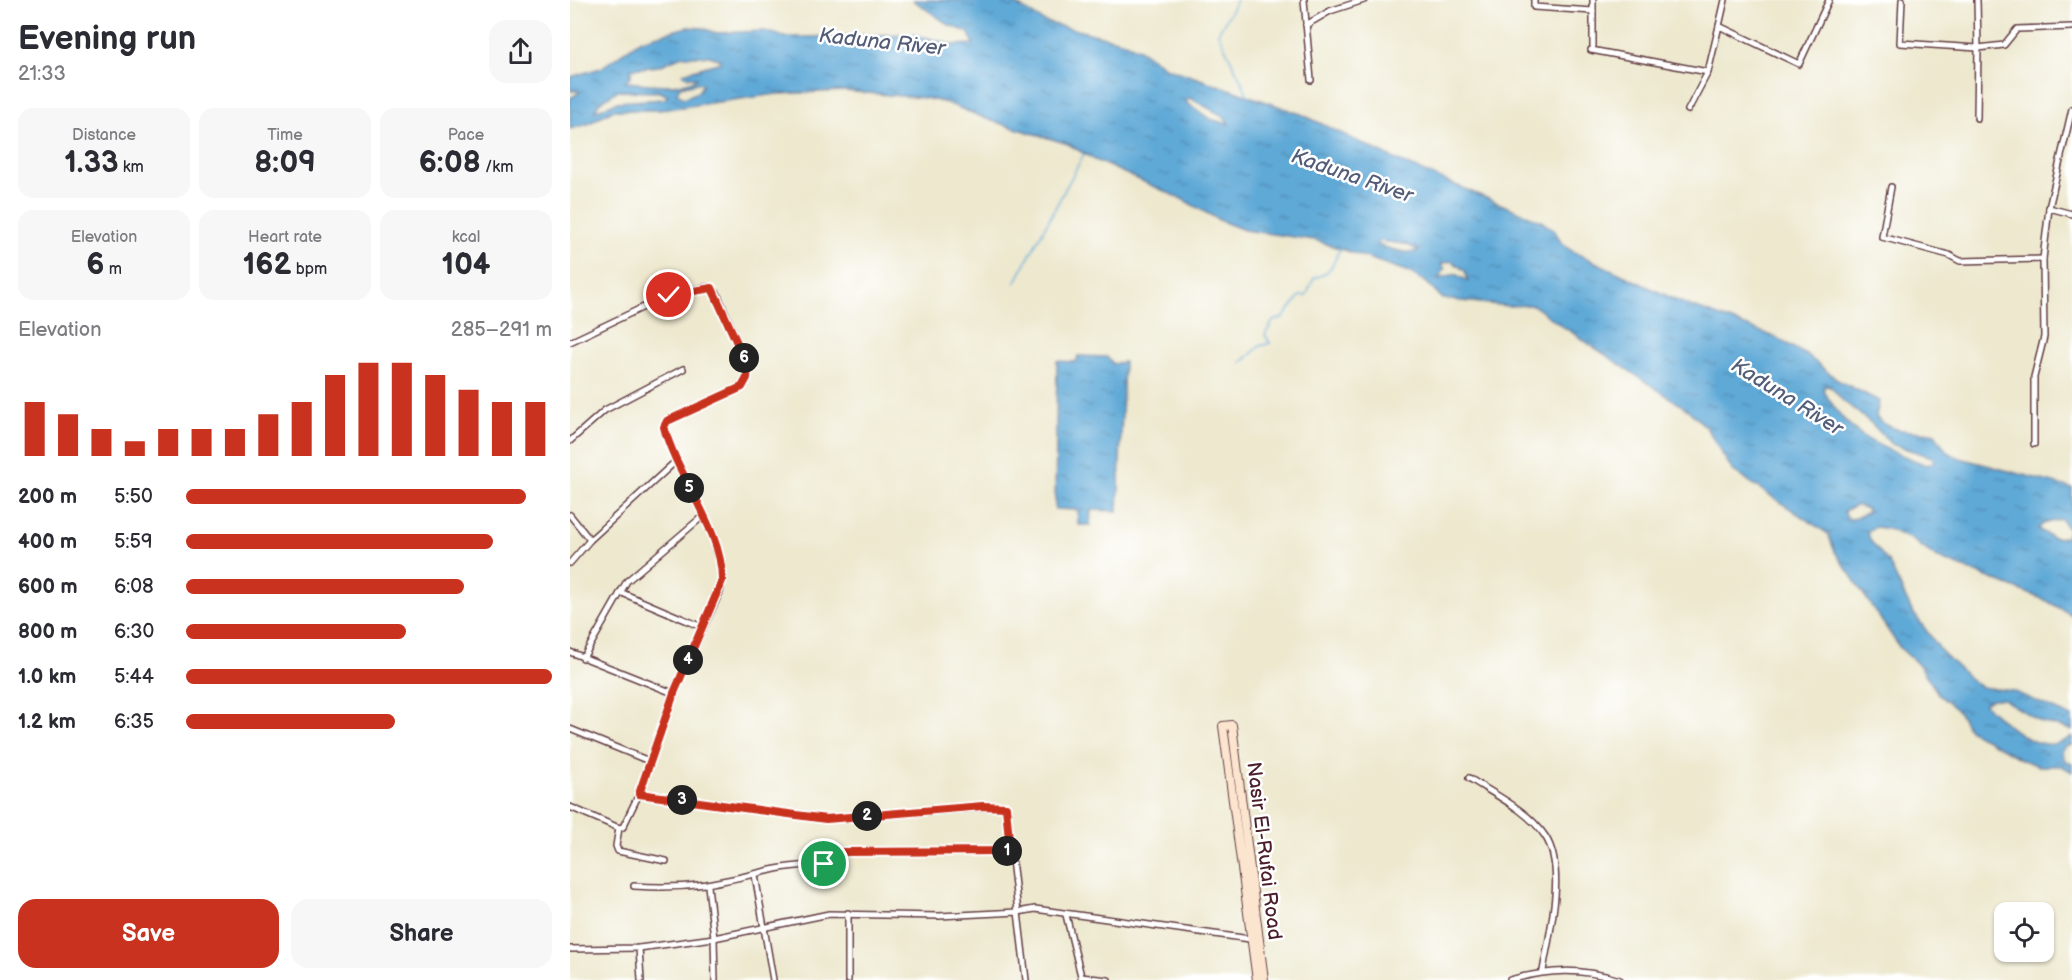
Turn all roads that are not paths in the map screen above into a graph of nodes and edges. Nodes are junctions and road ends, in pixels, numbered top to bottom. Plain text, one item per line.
1 (1304, 0) edge
2 (1364, 0) edge
3 (1534, 0) edge
4 (1593, 0) edge
5 (1725, 0) edge
6 (1829, 0) edge
7 (1902, 0) edge
8 (1977, 0) edge
9 (1593, 10) junction
10 (1306, 25) junction
11 (1719, 26) junction
12 (2072, 27) edge
13 (1978, 48) junction
14 (1708, 72) junction
15 (1311, 80) dead end
16 (2072, 109) edge
17 (1689, 110) dead end
18 (1977, 118) dead end
19 (1891, 187) dead end
20 (2049, 208) junction
21 (2072, 214) edge
22 (2043, 259) junction
23 (570, 342) edge
24 (683, 369) dead end
25 (570, 441) edge
26 (2034, 444) dead end
27 (676, 461) junction
28 (570, 515) edge
29 (703, 516) junction
30 (590, 540) junction
31 (570, 563) edge
32 (620, 592) junction
33 (702, 627) junction
34 (570, 652) edge
35 (583, 658) junction
36 (674, 693) junction
37 (1232, 725) dead end
38 (570, 729) edge
39 (649, 761) junction
40 (1468, 778) dead end
41 (639, 794) junction
42 (570, 807) edge
43 (619, 828) junction
44 (1241, 836) junction
45 (1010, 851) junction
46 (666, 861) dead end
47 (756, 875) junction
48 (634, 886) dead end
49 (708, 886) junction
50 (1018, 912) junction
51 (848, 913) junction
52 (1066, 915) junction
53 (765, 926) junction
54 (714, 938) junction
55 (1250, 939) junction
56 (639, 948) junction
57 (571, 949) edge
58 (570, 959) edge
59 (1543, 971) junction
60 (1081, 978) edge
61 (641, 980) edge
62 (715, 980) edge
63 (773, 980) edge
64 (848, 980) edge
65 (1026, 980) edge
66 (1108, 980) edge
67 (1257, 980) edge
68 (1264, 980) edge
69 (1510, 980) edge
70 (1620, 980) edge

1 - 10 street
2 - 10 street
3 - 9 street
4 - 9 street
5 - 11 street
6 - 11 street
7 - 13 street
8 - 13 street
9 - 14 street
10 - 15 street
11 - 14 street
12 - 13 street
13 - 18 street
14 - 17 street
16 - 20 street
19 - 22 street
20 - 21 street
20 - 22 street
22 - 26 street
23 - 27 street
24 - 25 street
27 - 29 street
27 - 30 street
28 - 30 street
29 - 32 street
29 - 33 street
30 - 31 street
32 - 33 street
32 - 35 street
33 - 36 street
34 - 35 street
35 - 36 street
36 - 39 street
37 - 44 main road
38 - 39 street
39 - 41 street
40 - 59 street
41 - 43 street
41 - 45 street
42 - 43 street
43 - 46 street
44 - 55 main road, Nasir El-Rufai Road
44 - 68 main road, Nasir El-Rufai Road
45 - 47 street
45 - 50 street
47 - 49 street
47 - 53 street
48 - 49 street
49 - 54 street
50 - 51 street
50 - 52 street
50 - 65 street
51 - 53 street
51 - 64 street
52 - 55 street
52 - 60 street
53 - 54 street
53 - 63 street
54 - 56 street
54 - 62 street
55 - 67 main road, Nasir El-Rufai Road
56 - 57 street
56 - 61 street
57 - 58 street
59 - 69 street
59 - 70 street
60 - 66 street

